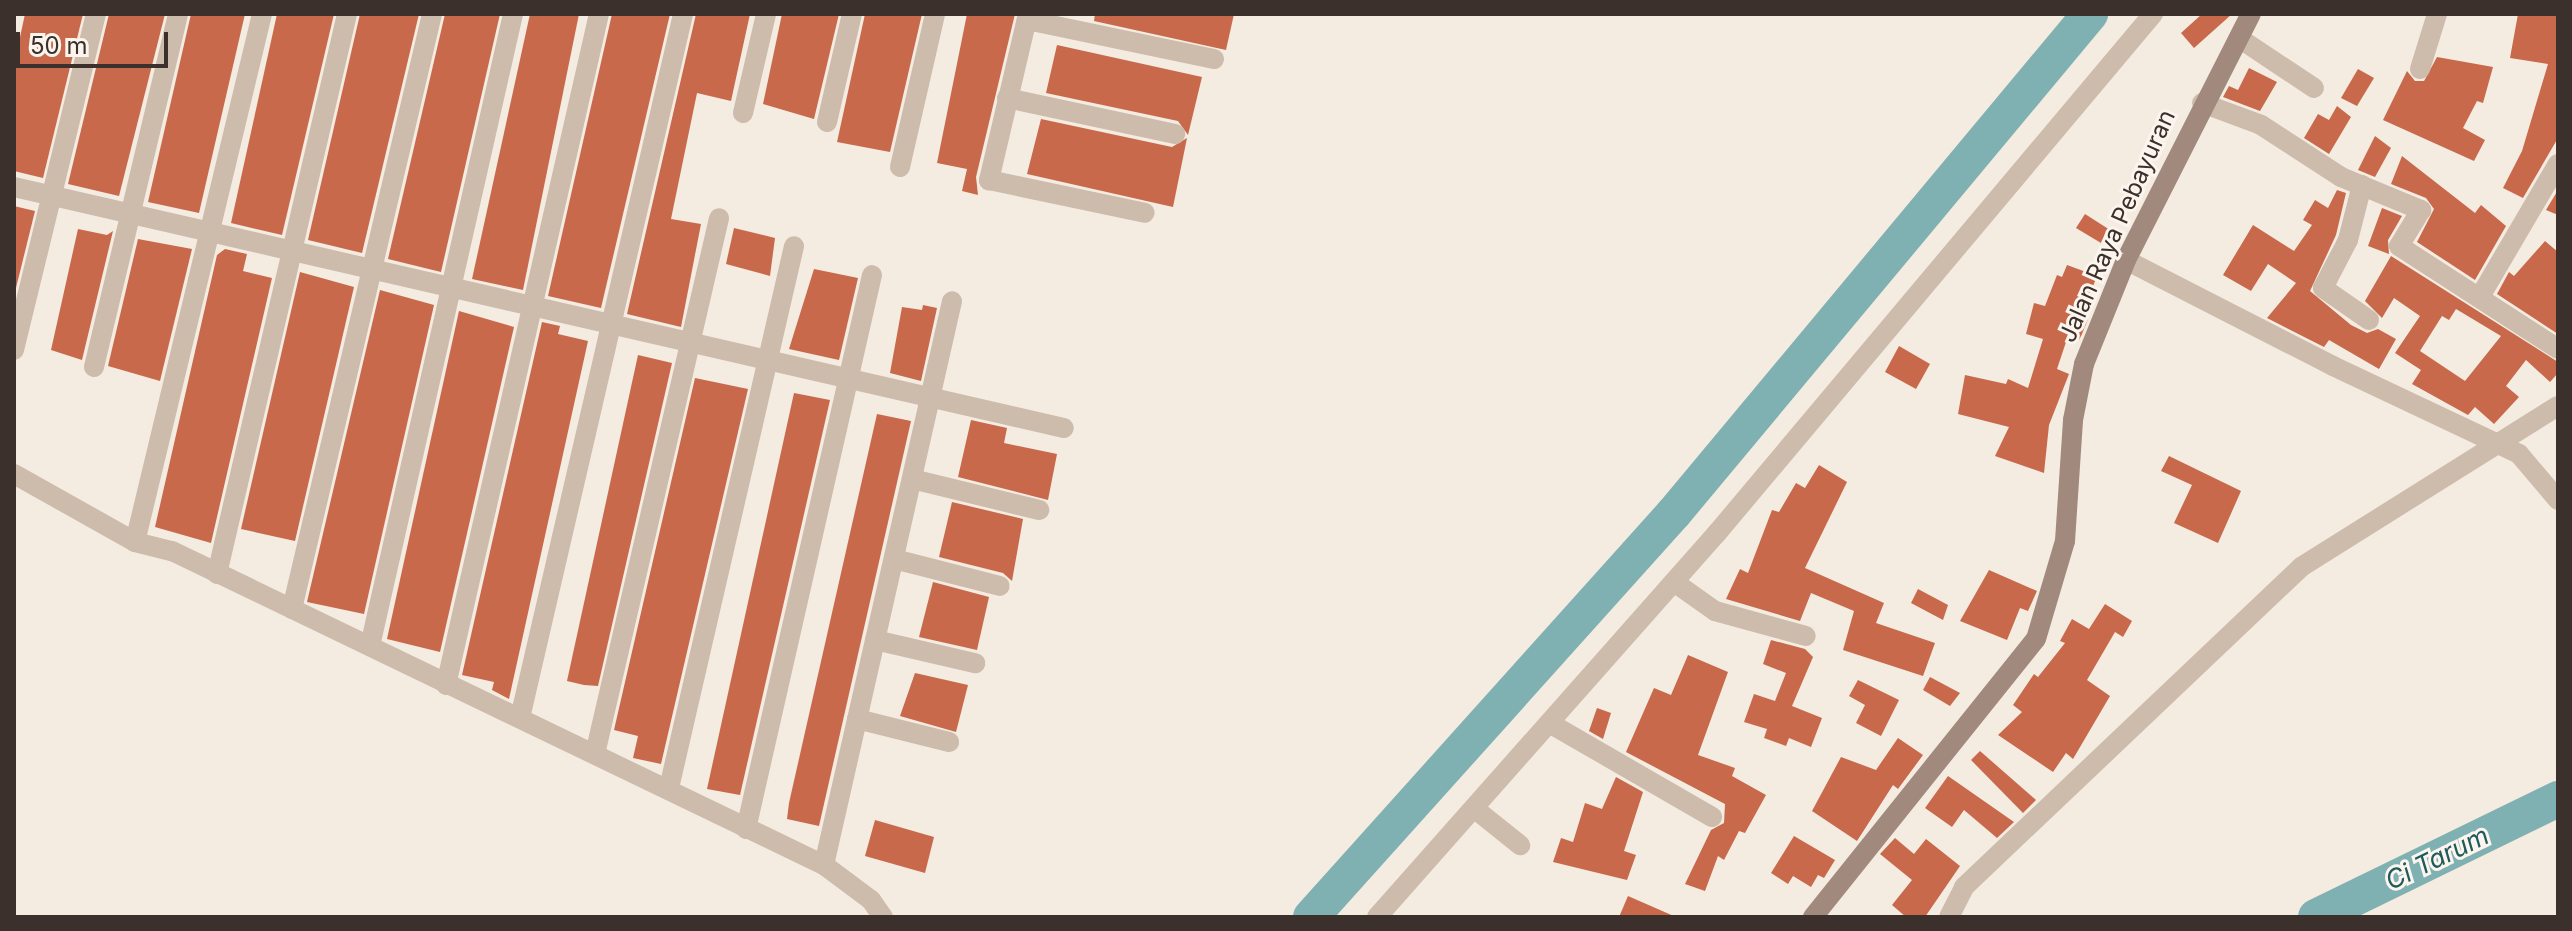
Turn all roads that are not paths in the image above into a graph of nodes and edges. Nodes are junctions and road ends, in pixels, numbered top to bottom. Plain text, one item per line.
1 (96, 14) edge
2 (178, 14) edge
3 (262, 14) edge
4 (347, 14) edge
5 (432, 14) edge
6 (513, 14) edge
7 (599, 14) edge
8 (683, 14) edge
9 (766, 14) edge
10 (852, 14) edge
11 (935, 14) edge
12 (2153, 14) edge
13 (2251, 14) edge
14 (2437, 14) edge
15 (1027, 17) edge
16 (2239, 38) junction
17 (1214, 59) dead end
18 (2420, 69) dead end
19 (2314, 88) dead end
20 (1007, 98) junction
21 (2202, 103) junction
22 (743, 113) dead end
23 (827, 122) dead end
24 (1175, 134) dead end
25 (2558, 164) edge
26 (900, 167) dead end
27 (2362, 185) junction
28 (14, 187) edge
29 (53, 196) junction
30 (1145, 213) dead end
31 (131, 214) junction
32 (719, 218) dead end
33 (209, 232) junction
34 (794, 246) dead end
35 (292, 251) junction
36 (2126, 260) junction
37 (372, 269) junction
38 (872, 275) dead end
39 (451, 287) junction
40 (2481, 295) junction
41 (952, 301) dead end
42 (533, 306) junction
43 (2369, 320) dead end
44 (611, 324) junction
45 (690, 342) junction
46 (2558, 349) edge
47 (14, 350) edge
48 (768, 360) junction
49 (94, 367) dead end
50 (849, 379) junction
51 (930, 397) junction
52 (2558, 406) edge
53 (1064, 428) dead end
54 (2494, 446) junction
55 (14, 474) edge
56 (912, 479) junction
57 (2558, 500) edge
58 (1039, 510) dead end
59 (135, 542) junction
60 (894, 559) junction
61 (217, 574) junction
62 (1674, 582) junction
63 (1000, 586) dead end
64 (292, 609) junction
65 (1806, 636) dead end
66 (875, 640) junction
67 (370, 646) junction
68 (975, 663) dead end
69 (446, 685) junction
70 (520, 718) junction
71 (857, 719) junction
72 (1551, 724) junction
73 (949, 742) dead end
74 (595, 754) junction
75 (669, 788) junction
76 (1475, 809) junction
77 (1712, 817) dead end
78 (746, 829) junction
79 (1520, 845) dead end
80 (824, 865) junction
81 (883, 917) edge
82 (1377, 917) edge
83 (1813, 917) edge
84 (1949, 917) edge

1 - 29 street
2 - 31 street
3 - 33 street
4 - 35 street
5 - 37 street
6 - 39 street
7 - 42 street
8 - 44 street
9 - 22 street
10 - 23 street
11 - 26 street
12 - 62 street
13 - 16 main road, Jalan Raya Pebayuran
14 - 18 street
15 - 17 street
15 - 20 street
16 - 19 street
16 - 21 main road, Jalan Raya Pebayuran
20 - 24 street
20 - 30 street
21 - 27 street
21 - 36 main road, Jalan Raya Pebayuran
25 - 40 street
27 - 40 street
27 - 43 street
28 - 29 street
29 - 31 street
29 - 47 street
31 - 33 street
31 - 49 street
32 - 45 street
33 - 35 street
33 - 59 street
34 - 48 street
35 - 37 street
35 - 61 street
36 - 54 street
36 - 83 main road, Jalan Raya Pebayuran
37 - 39 street
37 - 64 street
38 - 50 street
39 - 42 street
39 - 67 street
40 - 46 street
41 - 51 street
42 - 44 street
42 - 69 street
44 - 45 street
44 - 70 street
45 - 48 street
45 - 74 street
48 - 50 street
48 - 75 street
50 - 51 street
50 - 78 street
51 - 53 street
51 - 56 street
52 - 54 street
54 - 57 street
54 - 84 street
55 - 59 street
56 - 58 street
56 - 60 street
59 - 61 street
60 - 63 street
60 - 66 street
61 - 64 street
62 - 65 street
62 - 72 street
64 - 67 street
66 - 68 street
66 - 71 street
67 - 69 street
69 - 70 street
70 - 74 street
71 - 73 street
71 - 80 street
72 - 76 street
72 - 77 street
74 - 75 street
75 - 78 street
76 - 79 street
76 - 82 street
78 - 80 street
80 - 81 street

